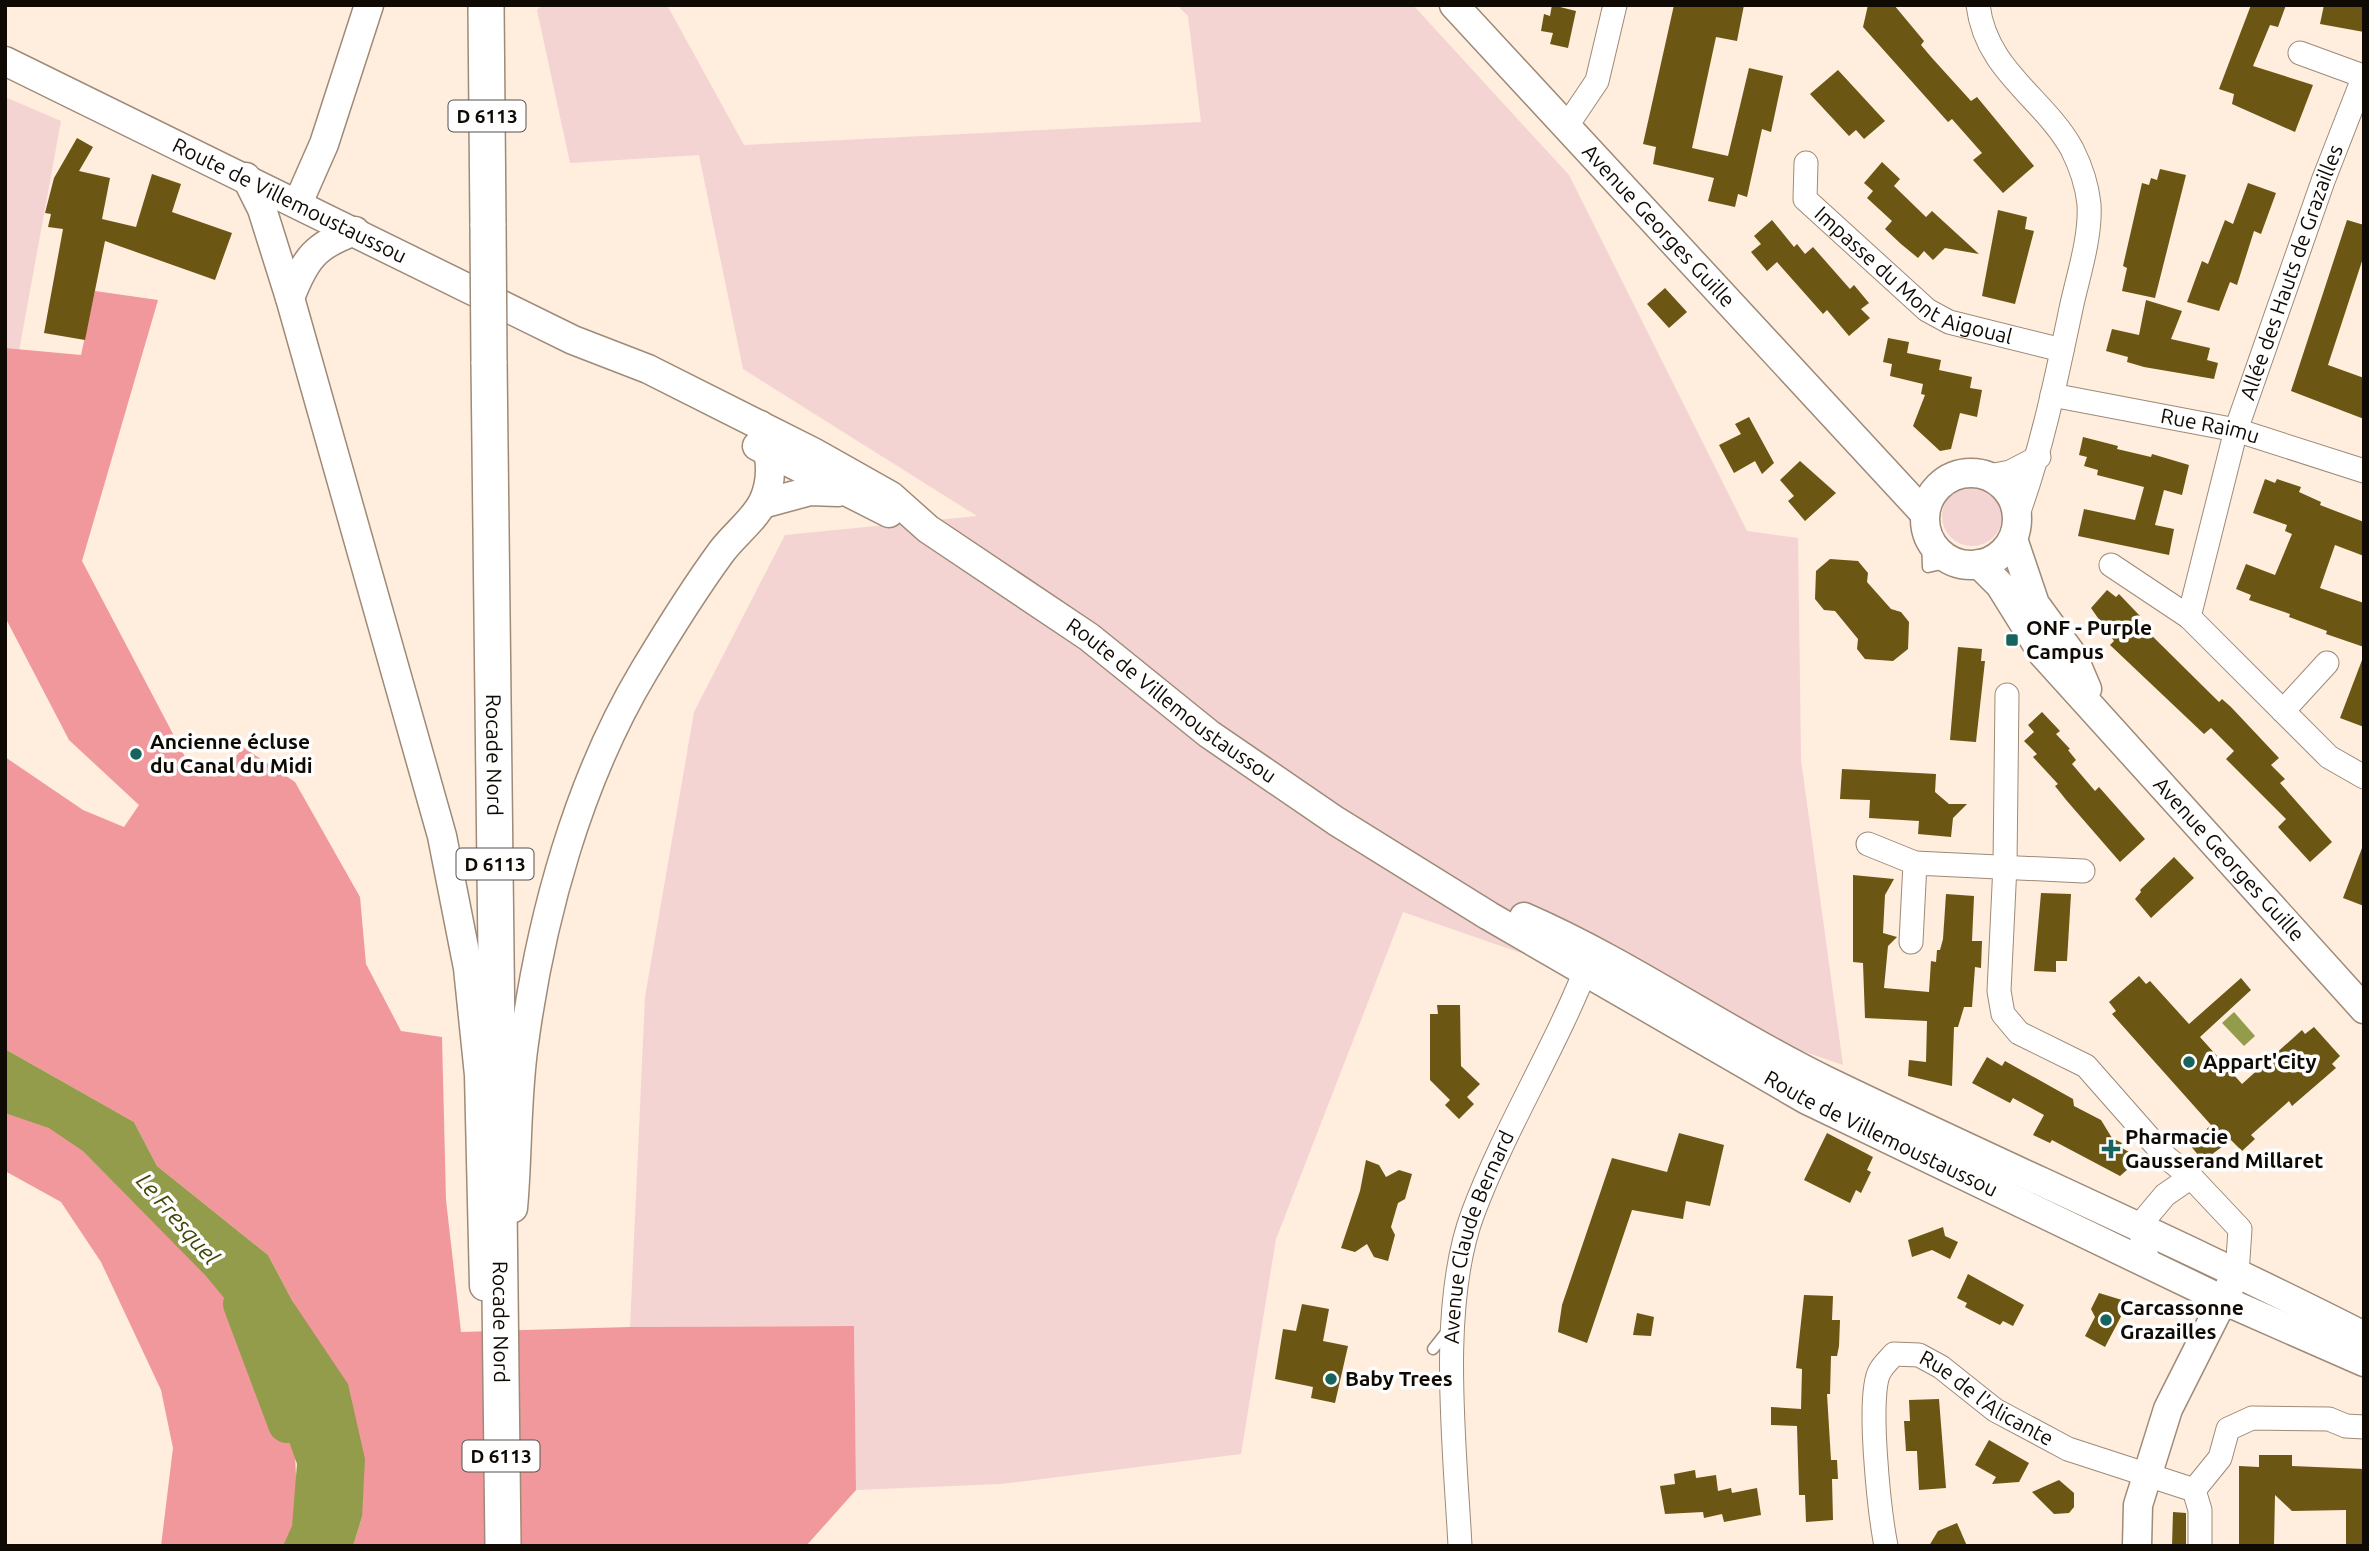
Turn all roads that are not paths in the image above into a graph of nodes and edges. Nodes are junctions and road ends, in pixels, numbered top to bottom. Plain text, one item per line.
1 (369, 5) edge
2 (486, 5) edge
3 (1454, 5) edge
4 (1615, 5) edge
5 (1978, 5) edge
6 (2300, 53) dead end
7 (5, 61) edge
8 (2364, 76) edge
9 (1566, 127) junction
10 (1806, 163) dead end
11 (246, 177) junction
12 (298, 203) junction
13 (355, 231) junction
14 (290, 298) junction
15 (573, 340) junction
16 (2062, 350) junction
17 (2052, 395) junction
18 (760, 425) junction
19 (2236, 430) junction
20 (1863, 448) junction
21 (770, 452) junction
22 (2039, 457) junction
23 (2364, 471) edge
24 (1989, 476) junction
25 (1942, 482) junction
26 (842, 492) junction
27 (762, 504) junction
28 (1926, 524) junction
29 (2015, 527) junction
30 (928, 529) junction
31 (1966, 563) junction
32 (2110, 565) dead end
33 (2189, 617) junction
34 (2327, 663) dead end
35 (2007, 695) dead end
36 (2095, 708) junction
37 (2283, 710) junction
38 (2364, 777) edge
39 (1867, 844) dead end
40 (1915, 863) junction
41 (2006, 866) junction
42 (2083, 871) dead end
43 (1911, 942) dead end
44 (1590, 960) junction
45 (2364, 1009) edge
46 (2191, 1177) junction
47 (2165, 1195) junction
48 (2110, 1213) junction
49 (2139, 1226) junction
50 (2149, 1265) junction
51 (2237, 1274) junction
52 (2223, 1300) junction
53 (1454, 1322) junction
54 (2364, 1336) edge
55 (1433, 1349) dead end
56 (2364, 1362) edge
57 (499, 1367) junction
58 (2364, 1427) edge
59 (2146, 1474) junction
60 (2194, 1490) junction
61 (486, 1546) edge
62 (503, 1546) edge
63 (1460, 1546) edge
64 (1886, 1546) edge
65 (2137, 1546) edge
66 (2200, 1546) edge

1 - 12 street
2 - 57 main road, Rocade Nord / D 6113, bridge
3 - 9 street, Avenue Georges Guille
4 - 9 street
5 - 16 street
6 - 8 street, Allée des Hauts de Grazailles
7 - 11 street, Route de Villemoustaussou
8 - 19 street, Allée des Hauts de Grazailles
9 - 20 street, Avenue Georges Guille
10 - 16 street, Impasse du Mont Aigoual
11 - 12 street, Route de Villemoustaussou
11 - 14 street
12 - 13 street, Route de Villemoustaussou
13 - 14 street
13 - 15 street, Route de Villemoustaussou
14 - 61 street
15 - 18 street, Route de Villemoustaussou
15 - 21 street, Route de Villemoustaussou
16 - 17 street
17 - 19 street, Rue Raimu
17 - 22 street
18 - 21 street
18 - 30 street, Route de Villemoustaussou
19 - 23 street, Rue Raimu
19 - 33 street, Allée des Hauts de Grazailles
20 - 25 street, Avenue Georges Guille
20 - 28 street, Avenue Georges Guille
21 - 26 street, Route de Villemoustaussou
21 - 27 street
22 - 24 street
22 - 29 street
24 - 25 street
24 - 29 street
25 - 28 street
26 - 27 street
26 - 30 street, Route de Villemoustaussou
27 - 57 street
28 - 31 street
29 - 31 street
29 - 36 street, Avenue Georges Guille
30 - 44 street, Route de Villemoustaussou
31 - 36 street, Avenue Georges Guille
32 - 33 street
33 - 37 street
34 - 37 street
35 - 41 street
36 - 45 street, Avenue Georges Guille
37 - 38 street
39 - 40 street
40 - 41 street
40 - 43 street
41 - 42 street
41 - 46 street
44 - 48 street, Route de Villemoustaussou
44 - 50 street, Route de Villemoustaussou
44 - 53 street, Avenue Claude Bernard
46 - 47 street
46 - 51 street
47 - 48 street
47 - 49 street
48 - 49 street, Route de Villemoustaussou
49 - 50 street
49 - 51 street, Route de Villemoustaussou
50 - 52 street, Route de Villemoustaussou
51 - 52 street
51 - 54 street, Route de Villemoustaussou
52 - 56 street, Route de Villemoustaussou
52 - 59 street
53 - 55 lane
53 - 63 street, Avenue Claude Bernard
57 - 62 main road, Rocade Nord / D 6113
58 - 60 street
59 - 60 street
59 - 64 street, Rue de l'Alicante
59 - 65 street
60 - 66 street

